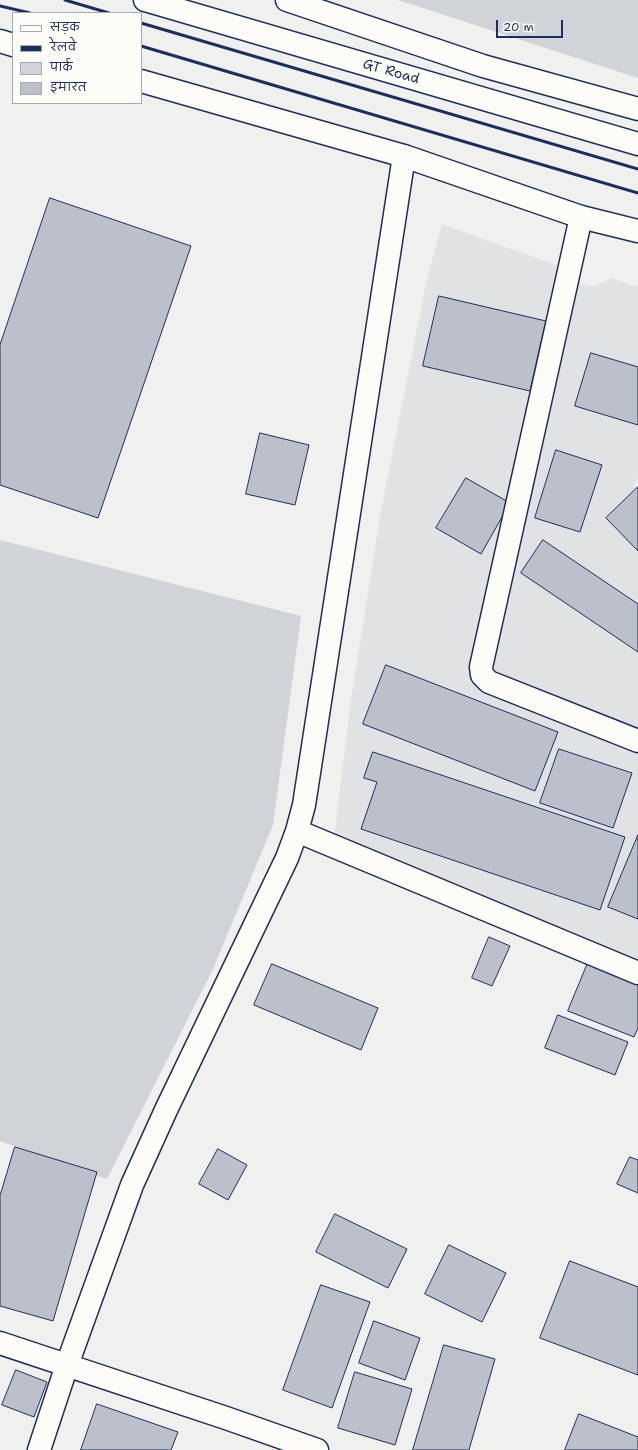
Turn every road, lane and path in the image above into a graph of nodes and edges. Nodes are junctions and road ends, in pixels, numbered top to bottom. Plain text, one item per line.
1 (145, 0) edge
2 (287, 0) edge
3 (0, 41) edge
4 (12, 45) edge
5 (142, 81) edge
6 (638, 109) edge
7 (638, 144) edge
8 (404, 156) junction
9 (581, 217) junction
10 (638, 232) edge
11 (638, 741) edge
12 (297, 831) junction
13 (638, 973) edge
14 (0, 1343) edge
15 (67, 1365) junction
16 (39, 1450) edge
17 (317, 1450) edge

1 - 7 main road, GT Road
2 - 6 main road
3 - 4 main road
5 - 8 main road
8 - 9 main road
8 - 12 main road
9 - 10 main road
9 - 11 main road
12 - 13 main road
12 - 15 main road
14 - 15 main road
15 - 16 main road
15 - 17 main road

